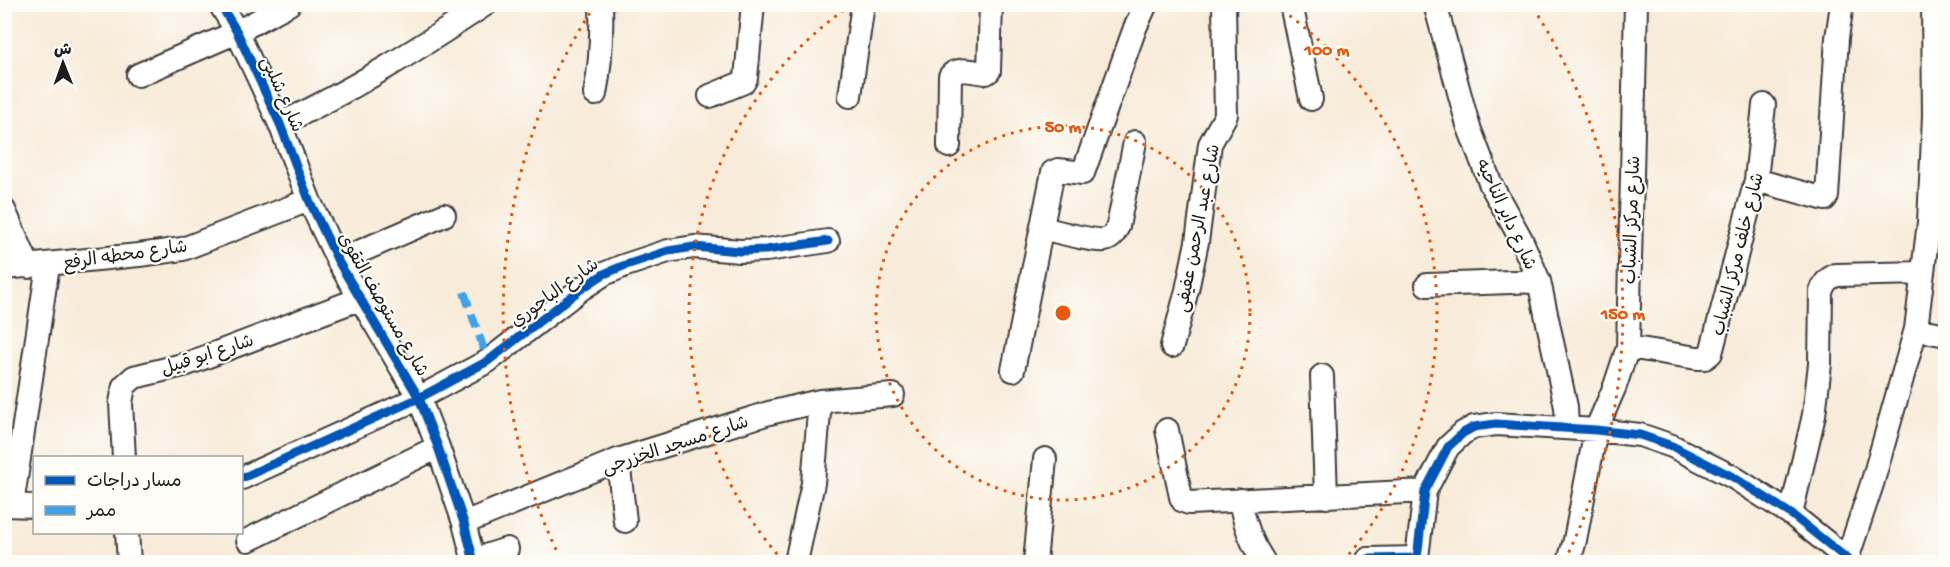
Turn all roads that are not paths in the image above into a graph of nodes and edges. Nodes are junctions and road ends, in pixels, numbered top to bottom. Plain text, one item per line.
1 (220, 4) edge
2 (289, 4) edge
3 (486, 4) edge
4 (601, 4) edge
5 (753, 4) edge
6 (863, 4) edge
7 (991, 4) edge
8 (1146, 4) edge
9 (1224, 4) edge
10 (1291, 4) edge
11 (1435, 4) edge
12 (1636, 4) edge
13 (1842, 4) edge
14 (1933, 4) edge
15 (237, 32) junction
16 (138, 75) dead end
17 (595, 94) dead end
18 (710, 96) dead end
19 (850, 96) dead end
20 (1311, 99) dead end
21 (1764, 105) dead end
22 (1940, 117) edge
23 (280, 124) junction
24 (1135, 142) dead end
25 (949, 146) dead end
26 (1756, 180) junction
27 (309, 200) junction
28 (4, 210) edge
29 (444, 215) dead end
30 (1937, 224) edge
31 (1042, 228) junction
32 (828, 241) dead end
33 (338, 261) junction
34 (38, 266) junction
35 (4, 268) edge
36 (1923, 273) junction
37 (1539, 281) junction
38 (1427, 285) dead end
39 (359, 299) junction
40 (1916, 329) junction
41 (1946, 335) edge
42 (1172, 346) dead end
43 (1628, 347) junction
44 (1013, 370) dead end
45 (1322, 376) dead end
46 (893, 395) dead end
47 (419, 398) junction
48 (820, 401) junction
49 (1567, 427) junction
50 (1167, 430) dead end
51 (1596, 430) junction
52 (438, 447) junction
53 (124, 456) edge
54 (1045, 459) dead end
55 (618, 460) junction
56 (243, 478) edge
57 (1425, 490) junction
58 (1326, 497) junction
59 (1240, 500) junction
60 (8, 505) edge
61 (33, 506) edge
62 (1791, 514) junction
63 (625, 521) dead end
64 (464, 523) junction
65 (127, 534) edge
66 (248, 540) dead end
67 (507, 549) dead end
68 (1368, 559) dead end
69 (473, 561) edge
70 (1849, 561) edge
71 (129, 562) edge
72 (796, 562) edge
73 (1035, 562) edge
74 (1264, 562) edge
75 (1569, 562) edge

1 - 15 street, شارع شلبى
2 - 15 street
3 - 23 street
4 - 17 street
5 - 18 street
6 - 19 street
7 - 25 street
8 - 31 street
9 - 42 street, شارع عبد الرحمن عفيفى
10 - 20 street
11 - 37 street, شارع داير الناحيه
12 - 43 street, شارع مركز الشباب
13 - 26 street
14 - 22 street
15 - 16 street
15 - 23 street, شارع شلبى
21 - 26 street, شارع خلف مركز الشباب
22 - 30 street
23 - 27 street, شارع شلبى
24 - 31 street
26 - 43 street, شارع خلف مركز الشباب
27 - 33 street, شارع مستوصف التقوى
27 - 34 street, شارع محطه الرفع
28 - 34 street
29 - 33 street
30 - 36 street
31 - 44 street
32 - 47 street, شارع الباجوري
33 - 39 street, شارع مستوصف التقوى
34 - 35 street, شارع محطه الرفع
34 - 60 street
36 - 40 street
36 - 62 street
37 - 38 street
37 - 49 street, شارع داير الناحيه
39 - 47 street, شارع مستوصف التقوى
39 - 53 street, شارع ابو قبيل
40 - 41 street
40 - 70 street
43 - 51 street, شارع مركز الشباب
45 - 58 street
46 - 48 street, شارع مسجد الخزرجى
47 - 52 street, شارع مستوصف التقوى
47 - 56 street, شارع الباجوري
48 - 55 street, شارع مسجد الخزرجى
48 - 72 street
49 - 51 street
49 - 57 street
50 - 59 street
51 - 62 street
51 - 75 street, شارع مركز الشباب
52 - 64 street, شارع مستوصف التقوى
52 - 66 street
54 - 73 street
55 - 63 street
55 - 64 street, شارع مسجد الخزرجى
57 - 58 street
57 - 68 street
58 - 59 street
59 - 74 street
60 - 61 street
62 - 70 street
64 - 69 street, شارع مستوصف التقوى
65 - 71 street
67 - 69 street

